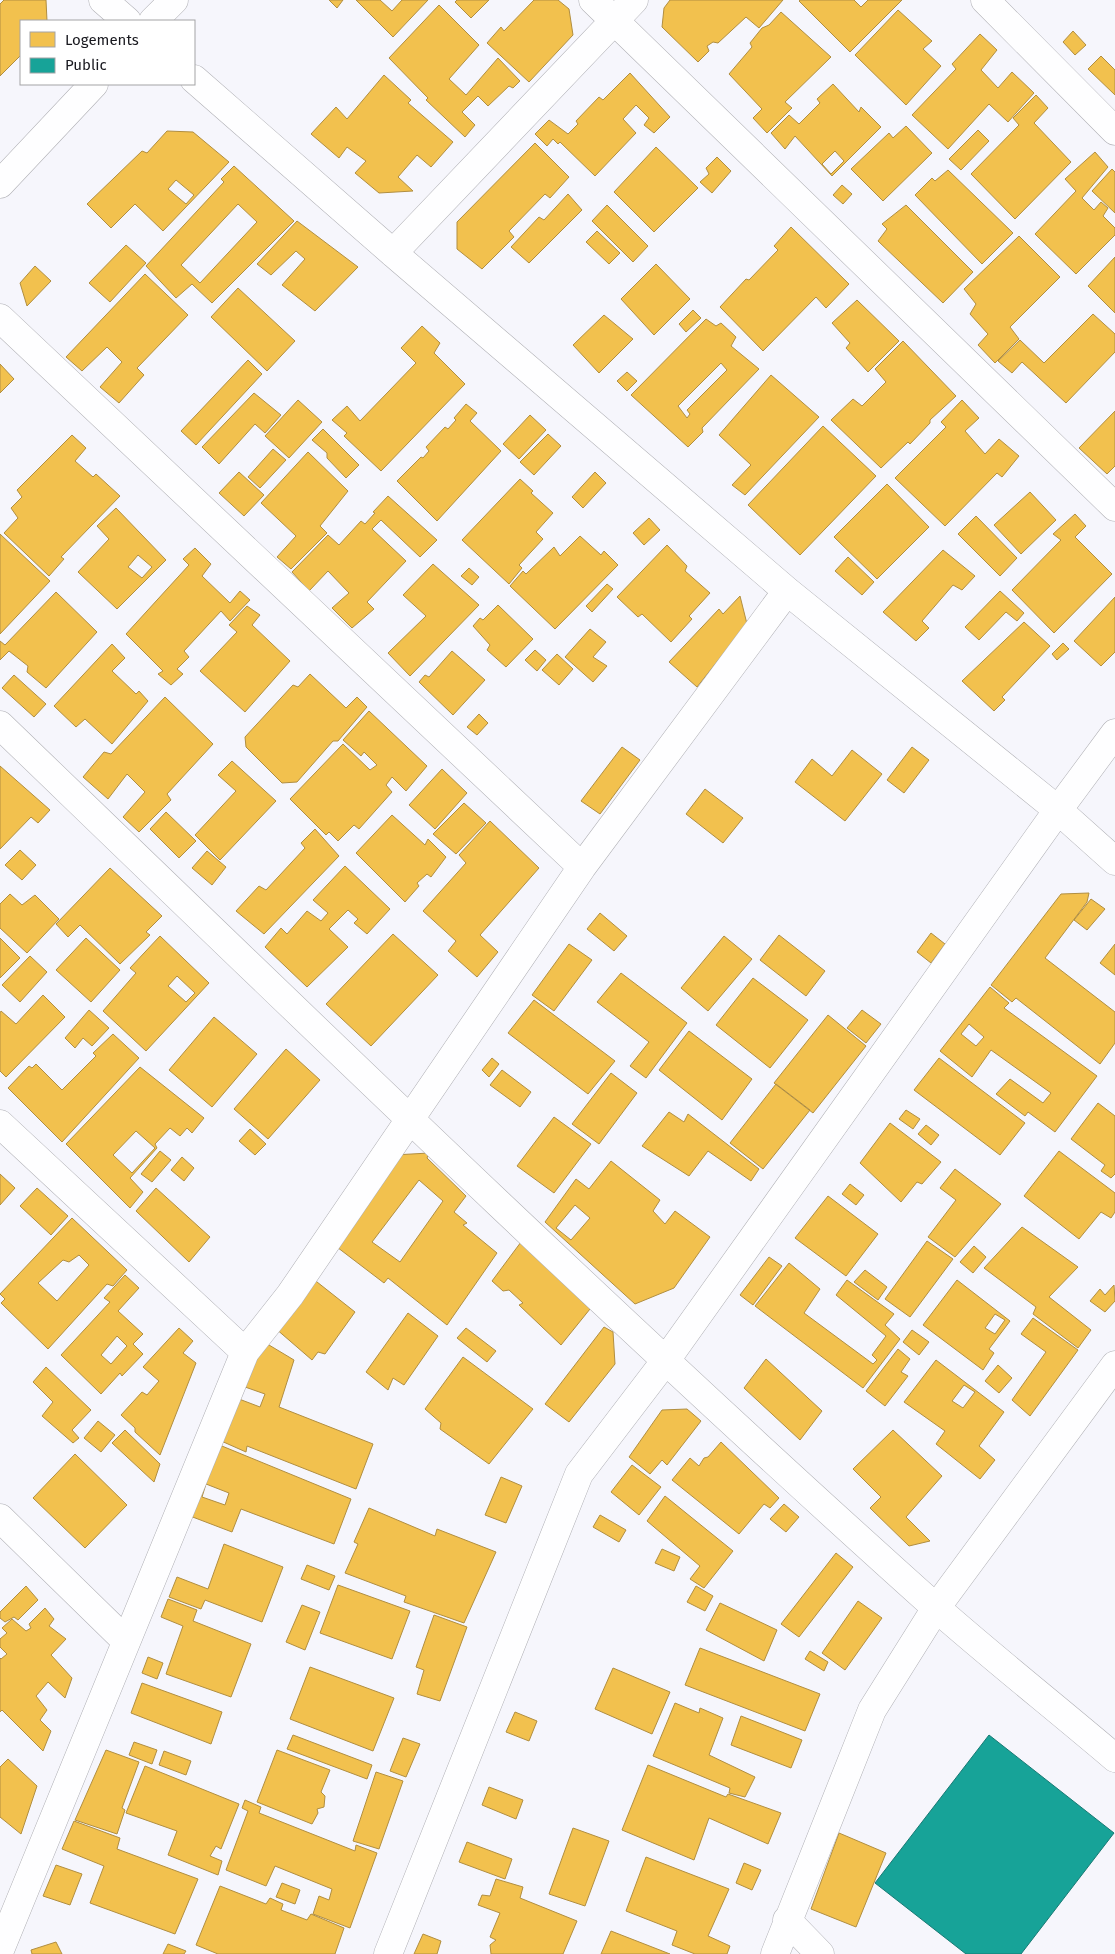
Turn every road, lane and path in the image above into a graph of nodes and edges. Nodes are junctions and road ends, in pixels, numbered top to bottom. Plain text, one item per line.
1 (103, 0) edge
2 (174, 0) edge
3 (593, 0) edge
4 (634, 0) edge
5 (985, 0) edge
6 (127, 20) edge
7 (154, 20) edge
8 (614, 20) junction
9 (195, 80) edge
10 (93, 85) edge
11 (1115, 131) edge
12 (0, 184) edge
13 (393, 252) junction
14 (0, 318) edge
15 (1115, 506) edge
16 (787, 591) junction
17 (0, 725) edge
18 (1115, 733) edge
19 (1058, 810) junction
20 (1115, 861) edge
21 (582, 867) junction
22 (409, 1120) junction
23 (0, 1124) edge
24 (245, 1352) junction
25 (666, 1360) junction
26 (1115, 1365) edge
27 (0, 1518) edge
28 (936, 1608) junction
29 (126, 1641) junction
30 (1115, 1758) edge
31 (788, 1920) junction
32 (0, 1950) edge
33 (388, 1954) edge
34 (776, 1954) edge
35 (820, 1954) edge

1 - 6 street
2 - 7 street
3 - 8 street
4 - 8 street
5 - 11 street
8 - 13 street
8 - 15 street
9 - 13 street
10 - 12 street
13 - 16 street
14 - 21 street
16 - 19 street
16 - 21 street
17 - 22 street
18 - 19 street
19 - 20 street
19 - 25 street
21 - 22 street
22 - 24 street
22 - 25 street
23 - 24 street
24 - 29 street
25 - 28 street
25 - 33 street
26 - 28 street
27 - 29 street
28 - 30 street
28 - 31 street
29 - 32 street
31 - 34 street
31 - 35 street

